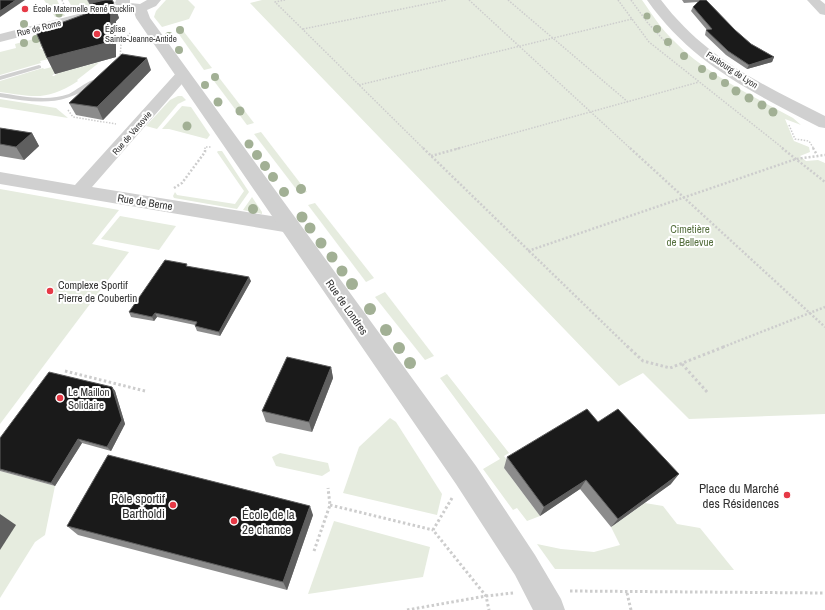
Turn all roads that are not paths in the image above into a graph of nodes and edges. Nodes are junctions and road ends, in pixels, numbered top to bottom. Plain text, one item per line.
1 (654, 0) edge
2 (813, 0) edge
3 (135, 4) edge
4 (825, 11) edge
5 (0, 38) edge
6 (116, 62) edge
7 (39, 67) dead end
8 (183, 74) junction
9 (0, 78) edge
10 (0, 95) edge
11 (825, 123) edge
12 (0, 178) edge
13 (80, 191) junction
14 (290, 226) junction
15 (545, 600) edge

1 - 11 street, Faubourg de Lyon
2 - 4 street
3 - 5 street, Rue de Rome
3 - 8 street, Rue de Londres
6 - 10 lane
7 - 9 lane
8 - 13 street, Rue de Varsovie
8 - 14 street, Rue de Londres
12 - 13 street, Rue de Berne
13 - 14 street, Rue de Berne
14 - 15 street, Rue de Londres

